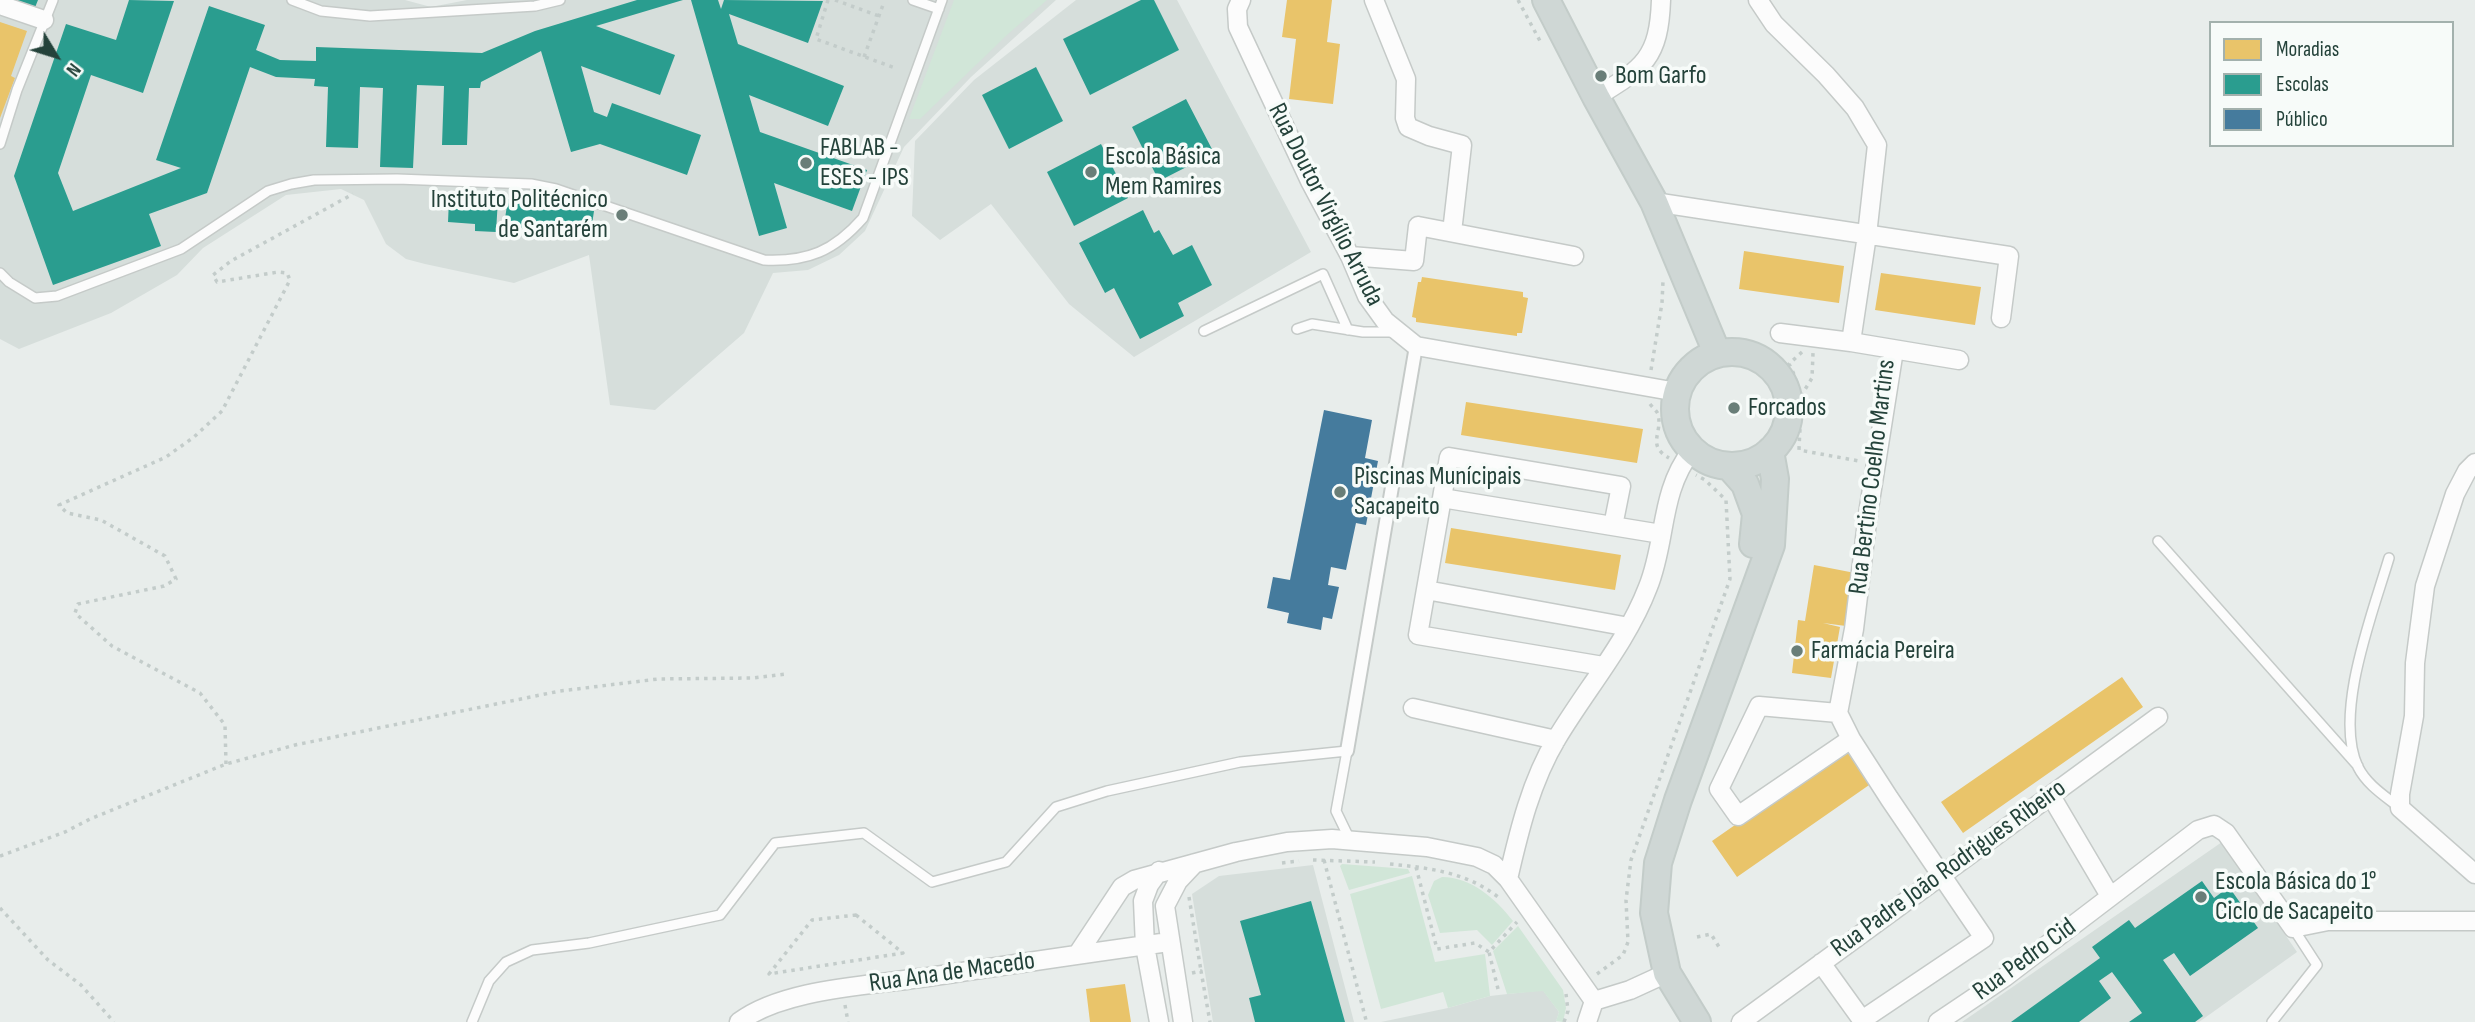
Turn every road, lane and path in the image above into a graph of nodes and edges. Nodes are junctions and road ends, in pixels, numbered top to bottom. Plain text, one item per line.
1 (53, 0) edge
2 (292, 0) edge
3 (559, 0) edge
4 (828, 0) edge
5 (835, 0) edge
6 (913, 0) edge
7 (1374, 0) edge
8 (1546, 0) edge
9 (1661, 0) edge
10 (1758, 0) edge
11 (884, 2) dead end
12 (1235, 3) edge
13 (940, 4) edge
14 (0, 5) edge
15 (879, 16) junction
16 (44, 20) junction
17 (864, 57) junction
18 (895, 68) dead end
19 (1596, 97) junction
20 (0, 144) edge
21 (383, 179) junction
22 (1654, 202) junction
23 (1452, 232) junction
24 (1867, 235) junction
25 (1350, 256) junction
26 (1574, 256) dead end
27 (0, 273) edge
28 (1663, 278) dead end
29 (2001, 318) dead end
30 (1297, 328) dead end
31 (1348, 330) junction
32 (1204, 331) dead end
33 (1398, 332) junction
34 (1780, 333) dead end
35 (1815, 337) junction
36 (1851, 342) junction
37 (1416, 346) junction
38 (1894, 350) junction
39 (1717, 353) junction
40 (1959, 360) dead end
41 (1789, 363) dead end
42 (1648, 388) junction
43 (1677, 392) junction
44 (1801, 396) junction
45 (1770, 451) junction
46 (1686, 458) junction
47 (2475, 463) edge
48 (1875, 464) junction
49 (1729, 466) junction
50 (1442, 498) junction
51 (1613, 526) junction
52 (1661, 534) junction
53 (2158, 541) dead end
54 (2389, 558) dead end
55 (1426, 590) junction
56 (1749, 601) junction
57 (1629, 627) junction
58 (1603, 666) junction
59 (786, 674) dead end
60 (1413, 708) dead end
61 (1838, 713) junction
62 (2158, 717) dead end
63 (1851, 739) junction
64 (1556, 740) junction
65 (1347, 751) junction
66 (226, 764) junction
67 (2358, 766) junction
68 (2051, 796) junction
69 (2400, 808) junction
70 (1350, 840) junction
71 (0, 856) edge
72 (1324, 860) junction
73 (1375, 862) dead end
74 (1195, 863) junction
75 (1280, 863) dead end
76 (1388, 863) dead end
77 (1416, 867) junction
78 (1159, 871) junction
79 (1942, 874) junction
80 (2475, 874) edge
81 (1508, 879) junction
82 (1194, 889) dead end
83 (1189, 896) junction
84 (2110, 896) junction
85 (1505, 903) dead end
86 (1183, 905) dead end
87 (0, 908) edge
88 (2475, 921) edge
89 (2293, 928) junction
90 (1526, 931) dead end
91 (1697, 937) dead end
92 (1169, 943) junction
93 (1145, 946) junction
94 (1719, 947) dead end
95 (1489, 952) junction
96 (903, 953) joint
97 (1077, 955) junction
98 (1821, 963) junction
99 (1202, 971) junction
100 (1188, 973) dead end
101 (1667, 973) junction
102 (1580, 982) junction
103 (1498, 989) dead end
104 (1594, 1001) junction
105 (1366, 1020) dead end
106 (114, 1022) edge
107 (472, 1022) edge
108 (740, 1022) edge
109 (1159, 1022) edge
110 (1183, 1022) edge
111 (1210, 1022) edge
112 (1564, 1022) edge
113 (1587, 1022) edge
114 (1697, 1022) edge
115 (1741, 1022) edge
116 (1938, 1022) edge
117 (2272, 1022) edge

1 - 16 lane
2 - 3 lane
4 - 17 path
5 - 15 path
6 - 13 lane
7 - 23 street
8 - 19 main road
9 - 19 street
10 - 24 street, Rua Bertino Coelho Martins
11 - 15 path
12 - 25 street, Rua Doutor Virgílio Arruda
13 - 21 lane
14 - 16 street
15 - 17 path
16 - 20 lane
17 - 18 path
19 - 22 main road
21 - 27 lane
21 - 66 path
22 - 24 street
22 - 39 main road
23 - 25 street
23 - 26 street
24 - 29 street
24 - 36 street, Rua Bertino Coelho Martins
25 - 33 street, Rua Doutor Virgílio Arruda
28 - 42 path
30 - 31 lane
31 - 32 lane
31 - 33 lane
33 - 37 street, Rua Doutor Virgílio Arruda
34 - 35 street
35 - 36 street
35 - 44 path
36 - 38 street, Rua Bertino Coelho Martins
37 - 42 street, Rua Doutor Virgílio Arruda
37 - 65 street
38 - 40 street
38 - 48 street, Rua Bertino Coelho Martins
39 - 43 main road
39 - 45 main road
41 - 44 path
42 - 43 street, Rua Doutor Virgílio Arruda
42 - 46 path
43 - 46 main road
44 - 48 path
45 - 49 main road
45 - 56 main road
46 - 49 main road
46 - 52 street
46 - 102 path
47 - 69 street
48 - 61 street, Rua Bertino Coelho Martins
49 - 56 main road
50 - 51 street
50 - 51 street
50 - 55 street
51 - 52 street
52 - 57 street
53 - 67 lane
54 - 67 lane
55 - 57 street
55 - 58 street
56 - 101 main road
57 - 58 street
58 - 64 street
59 - 66 path
60 - 64 street
61 - 63 street
61 - 63 street
62 - 68 street, Rua Padre João Rodrigues Ribeiro
63 - 79 street
64 - 81 street
65 - 70 lane
65 - 107 lane
66 - 71 path
67 - 69 lane
68 - 79 street, Rua Padre João Rodrigues Ribeiro
68 - 84 street
69 - 80 street
70 - 74 street
70 - 81 street
72 - 73 path
72 - 75 path
72 - 105 path
74 - 78 street
74 - 92 street
76 - 77 path
77 - 85 path
77 - 95 path
78 - 93 street
78 - 97 street
79 - 98 street, Rua Padre João Rodrigues Ribeiro
79 - 98 street
81 - 102 street
82 - 83 path
83 - 86 path
83 - 99 path
84 - 89 street, Rua Pedro Cid
84 - 116 street, Rua Pedro Cid
87 - 106 path
88 - 89 street
89 - 117 lane
90 - 95 path
91 - 94 path
92 - 93 street, Rua Ana de Macedo
92 - 110 street
93 - 97 street, Rua Ana de Macedo
93 - 109 street
95 - 103 path
96 - 96 path
97 - 108 street, Rua Ana de Macedo
98 - 115 street, Rua Padre João Rodrigues Ribeiro
99 - 100 path
99 - 111 path
101 - 104 street
101 - 114 main road
102 - 104 street
102 - 112 path
104 - 113 street

